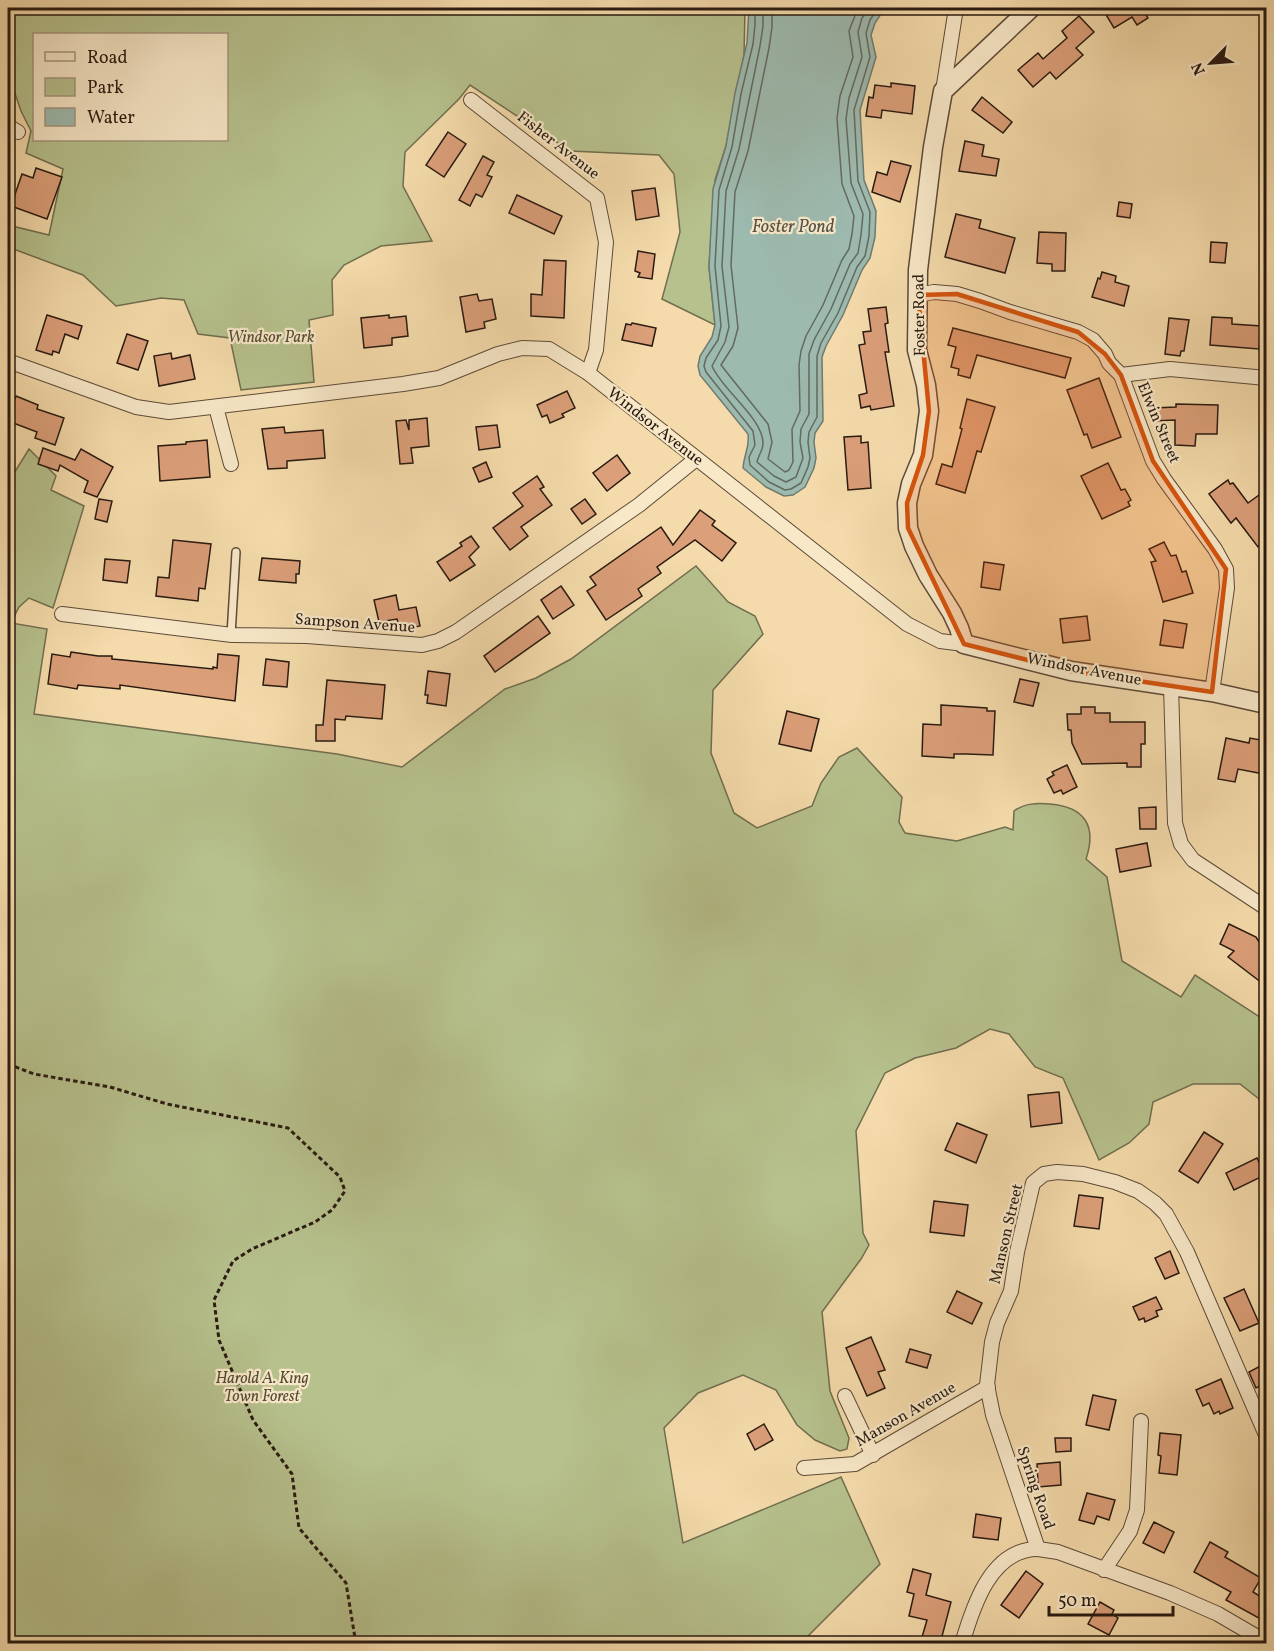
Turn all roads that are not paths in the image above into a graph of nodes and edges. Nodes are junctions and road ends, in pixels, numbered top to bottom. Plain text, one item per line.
1 (956, 8) edge
2 (1031, 8) edge
3 (943, 91) junction
4 (471, 100) dead end
5 (918, 295) junction
6 (8, 361) edge
7 (588, 373) junction
8 (1121, 375) junction
9 (1266, 378) edge
10 (216, 407) junction
11 (696, 459) junction
12 (231, 464) dead end
13 (236, 552) dead end
14 (62, 614) dead end
15 (231, 635) junction
16 (964, 644) junction
17 (1171, 686) junction
18 (1212, 692) junction
19 (1266, 704) edge
20 (1266, 908) edge
21 (988, 1387) junction
22 (844, 1395) dead end
23 (1141, 1421) dead end
24 (1266, 1435) edge
25 (1001, 1441) joint
26 (873, 1455) junction
27 (804, 1468) dead end
28 (1038, 1549) junction
29 (1104, 1570) junction
30 (1266, 1642) edge
31 (962, 1644) edge

1 - 3 street
2 - 3 street
3 - 5 street, Foster Road
4 - 7 street, Fisher Avenue
5 - 8 street, Elwin Street
5 - 16 street, Foster Road
6 - 10 street, Windsor Avenue
7 - 10 street, Windsor Avenue
7 - 11 street, Windsor Avenue
8 - 9 street
8 - 18 street, Elwin Street
10 - 12 street
11 - 15 street, Sampson Avenue
11 - 16 street, Windsor Avenue
13 - 15 lane
14 - 15 street, Sampson Avenue
16 - 17 street, Windsor Avenue
17 - 18 street, Windsor Avenue
17 - 20 street
18 - 19 street, Windsor Avenue
21 - 24 street, Manson Street
21 - 25 street, Manson Street
21 - 26 street, Manson Avenue
22 - 26 street
23 - 29 street
25 - 28 street, Spring Road
26 - 27 street, Manson Avenue
28 - 29 street, Spring Road
28 - 31 street
29 - 30 street, Spring Road

